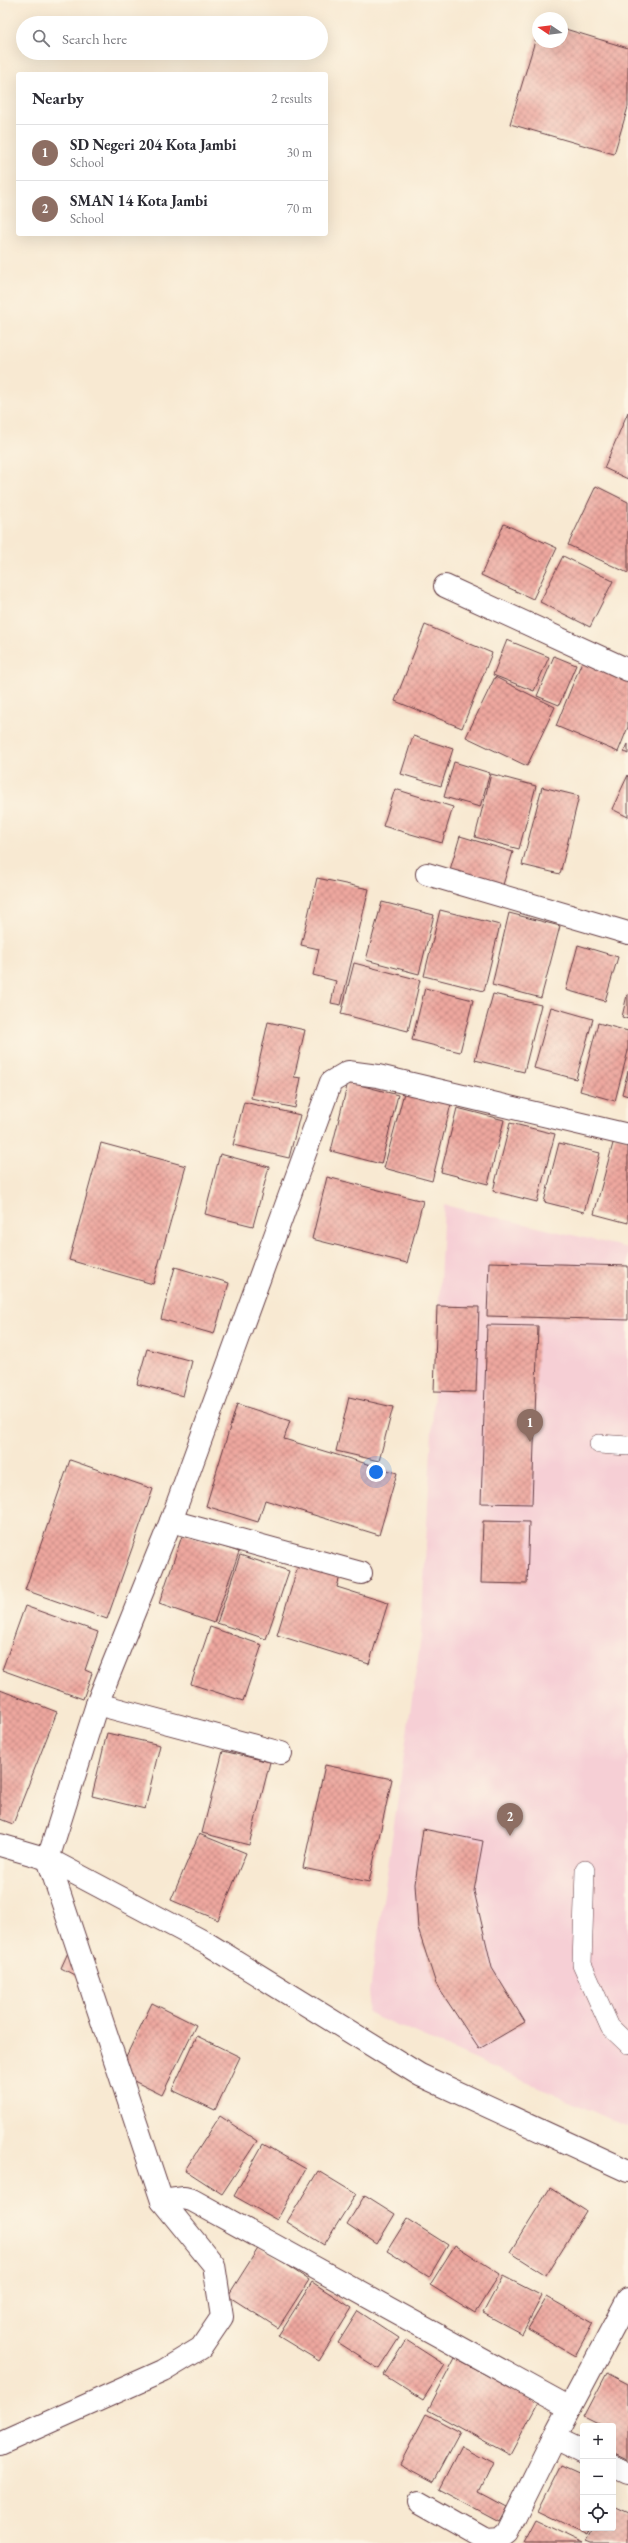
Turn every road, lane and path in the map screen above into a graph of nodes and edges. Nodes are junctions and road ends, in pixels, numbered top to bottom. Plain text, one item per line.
1 (445, 586) dead end
2 (628, 670) edge
3 (427, 874) dead end
4 (628, 933) edge
5 (628, 1135) edge
6 (599, 1444) dead end
7 (628, 1446) edge
8 (171, 1521) junction
9 (361, 1573) dead end
10 (97, 1704) junction
11 (281, 1753) dead end
12 (0, 1845) edge
13 (48, 1859) junction
14 (585, 1870) dead end
15 (628, 2044) edge
16 (628, 2171) edge
17 (162, 2201) junction
18 (628, 2299) edge
19 (570, 2408) junction
20 (554, 2438) junction
21 (0, 2444) edge
22 (580, 2451) edge
23 (616, 2468) edge
24 (628, 2474) edge
25 (419, 2502) dead end

1 - 2 street
3 - 4 street
5 - 8 street
6 - 7 lane
8 - 9 street
8 - 10 street
10 - 11 street
10 - 13 street
12 - 13 street
13 - 16 street
13 - 17 street
14 - 15 lane
17 - 19 street
17 - 21 street
18 - 19 street
19 - 20 street
20 - 22 street
20 - 25 street
23 - 24 street

